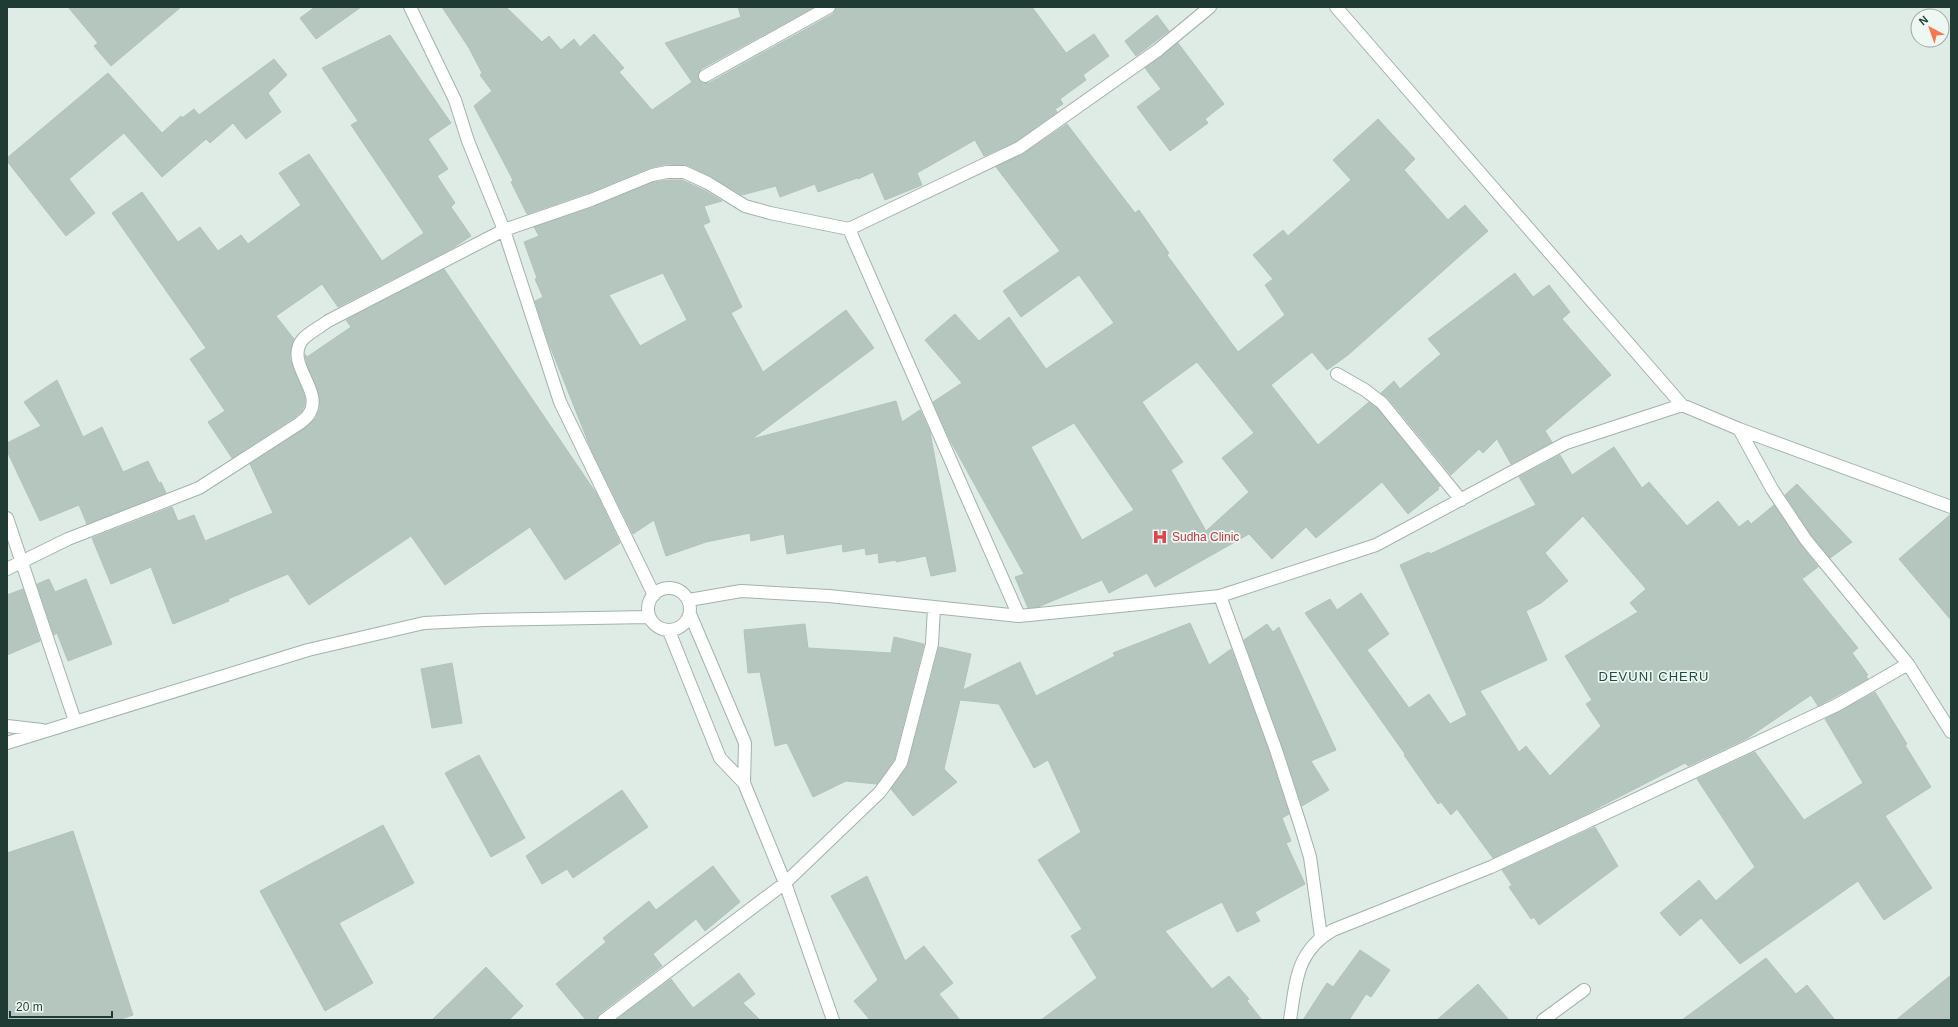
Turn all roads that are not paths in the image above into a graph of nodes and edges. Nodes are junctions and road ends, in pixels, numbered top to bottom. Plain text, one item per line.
1 (410, 7) edge
2 (829, 7) edge
3 (1210, 7) edge
4 (1336, 7) edge
5 (705, 76) dead end
6 (849, 229) junction
7 (504, 230) junction
8 (1337, 374) dead end
9 (1682, 405) junction
10 (1739, 429) junction
11 (1461, 500) junction
12 (1951, 508) edge
13 (7, 518) edge
14 (23, 562) junction
15 (7, 569) edge
16 (654, 594) junction
17 (1220, 596) junction
18 (689, 600) junction
19 (934, 607) junction
20 (690, 614) junction
21 (1019, 616) junction
22 (649, 617) junction
23 (669, 631) junction
24 (1908, 664) junction
25 (75, 721) junction
26 (7, 726) edge
27 (45, 731) junction
28 (1951, 732) edge
29 (7, 743) edge
30 (744, 783) junction
31 (785, 883) junction
32 (1321, 937) junction
33 (1584, 990) dead end
34 (604, 1020) edge
35 (833, 1020) edge
36 (1290, 1020) edge
37 (1543, 1020) edge

1 - 7 street
2 - 5 street
3 - 6 street
4 - 9 street
6 - 7 street
6 - 21 street
7 - 14 street
7 - 16 street
8 - 11 street
9 - 10 street
9 - 11 street
10 - 12 street
10 - 24 street
11 - 17 street
13 - 14 street
14 - 15 street
14 - 25 street
16 - 18 street
16 - 22 street
17 - 21 street
17 - 32 street
18 - 19 street
18 - 20 street
19 - 21 street
19 - 31 street
20 - 23 street
20 - 30 street
22 - 23 street
22 - 25 street
23 - 30 street
24 - 28 street
24 - 32 street
25 - 27 street
26 - 27 street
27 - 29 street
30 - 31 street
31 - 34 street
31 - 35 street
32 - 36 street
33 - 37 street

